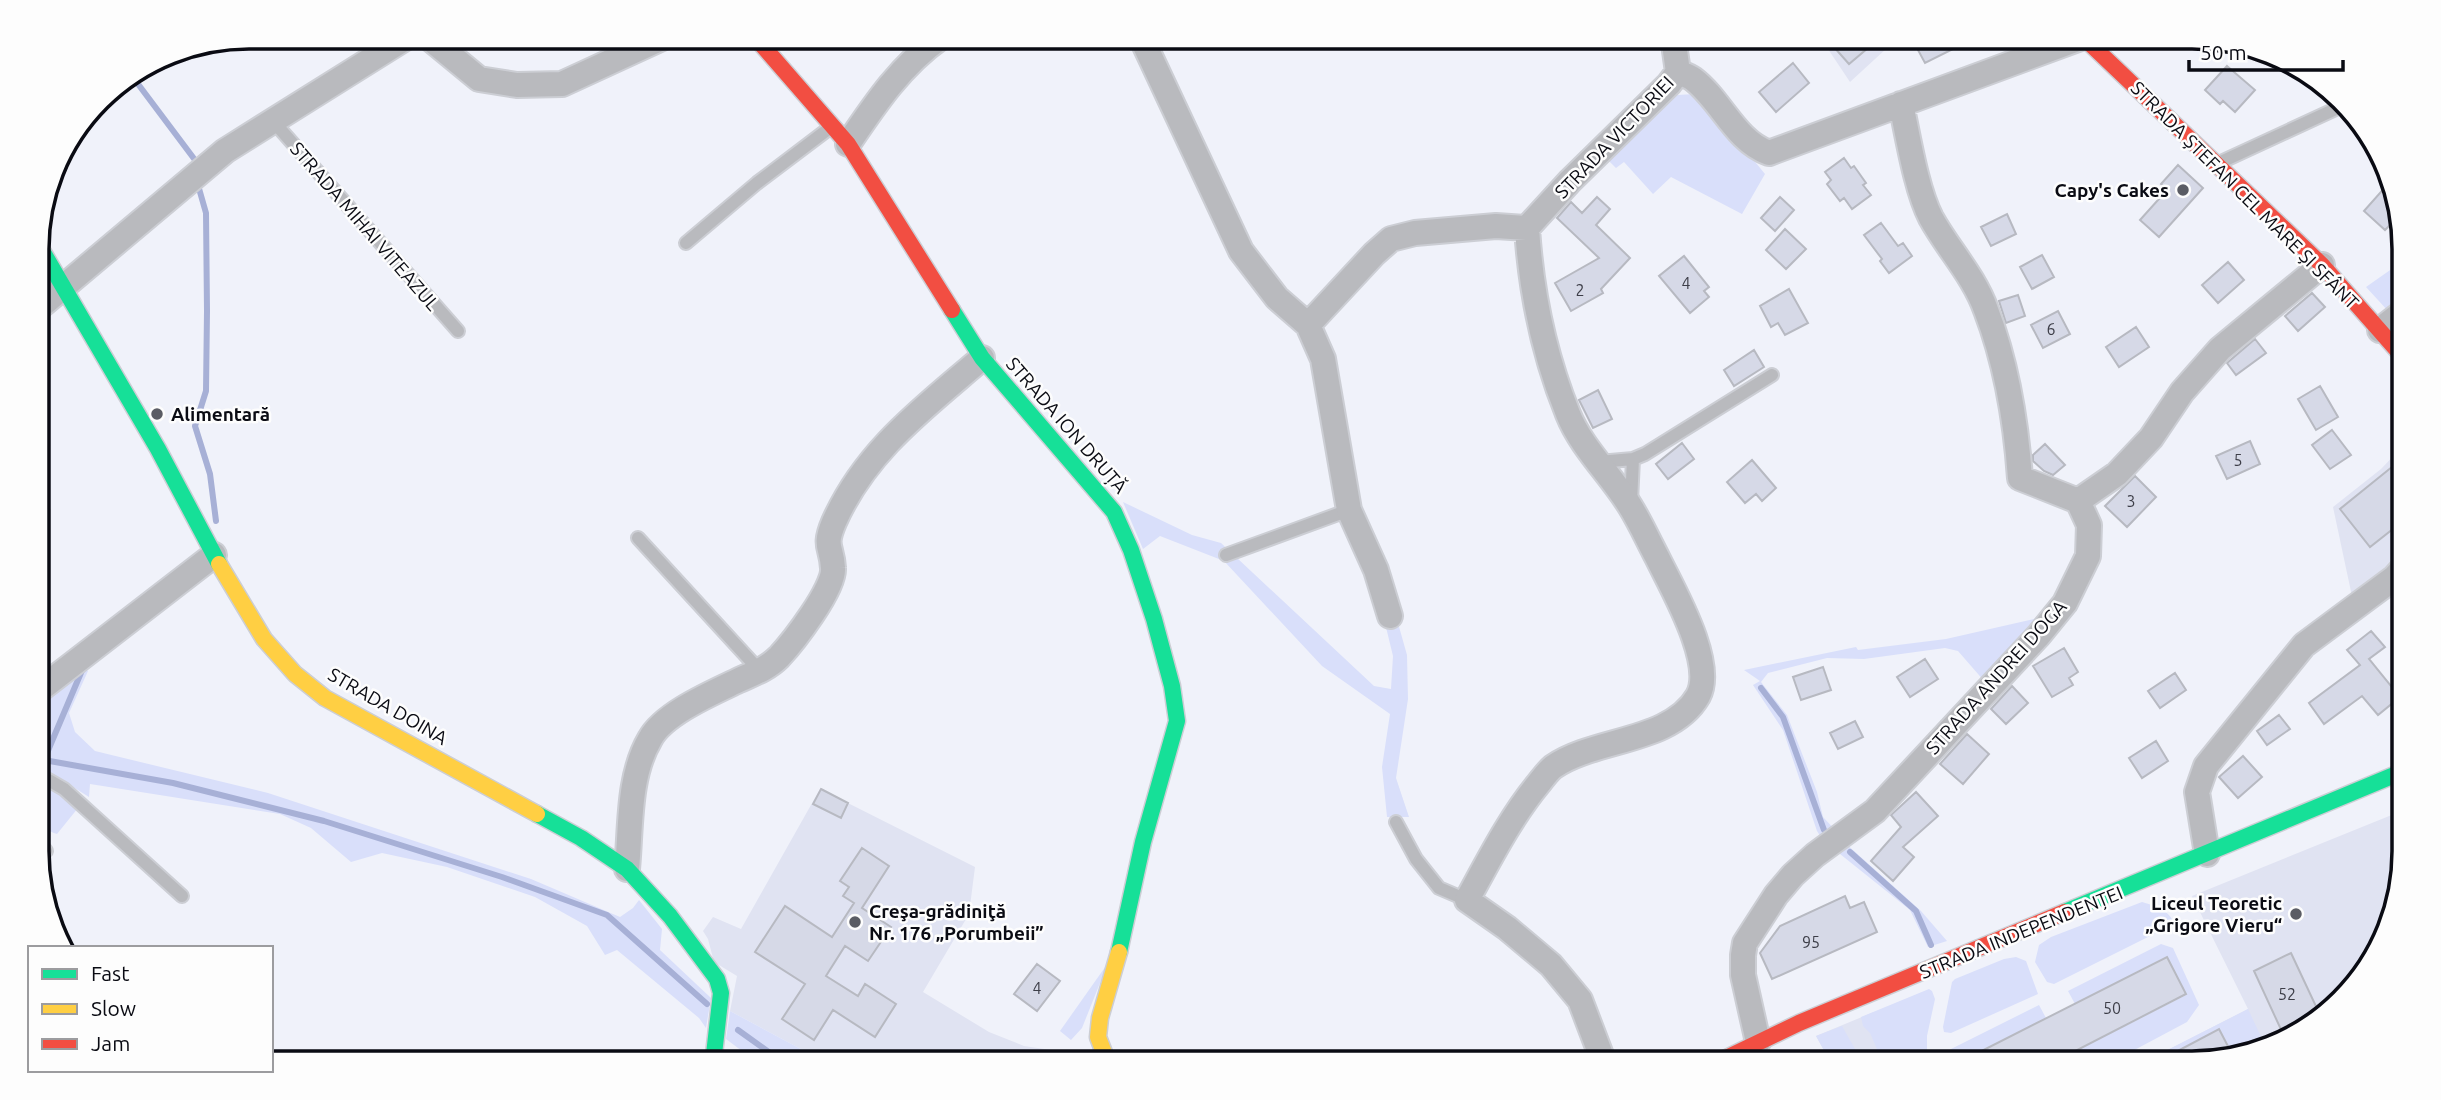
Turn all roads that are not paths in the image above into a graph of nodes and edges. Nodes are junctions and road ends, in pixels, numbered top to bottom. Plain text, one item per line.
1 (388, 49) edge
2 (443, 49) edge
3 (637, 49) edge
4 (765, 49) edge
5 (927, 49) edge
6 (1147, 49) edge
7 (1675, 49) edge
8 (2050, 49) edge
9 (2096, 49) edge
10 (1678, 72) junction
11 (1901, 104) junction
12 (2334, 109) edge
13 (273, 121) junction
14 (840, 136) junction
15 (2217, 163) junction
16 (1527, 228) junction
17 (687, 243) dead end
18 (49, 261) edge
19 (2322, 265) junction
20 (65, 286) junction
21 (49, 299) edge
22 (2392, 321) edge
23 (1308, 326) junction
24 (2380, 330) junction
25 (458, 331) dead end
26 (2392, 344) edge
27 (982, 358) junction
28 (1772, 375) dead end
29 (1633, 459) junction
30 (1599, 461) junction
31 (2078, 501) junction
32 (1630, 506) junction
33 (1349, 510) junction
34 (638, 538) dead end
35 (214, 555) junction
36 (1226, 555) dead end
37 (2392, 579) edge
38 (1390, 617) dead end
39 (760, 671) junction
40 (49, 682) edge
41 (2392, 776) edge
42 (49, 780) edge
43 (1396, 822) dead end
44 (2207, 854) junction
45 (627, 869) junction
46 (182, 896) dead end
47 (1467, 900) junction
48 (1758, 1042) junction
49 (714, 1051) edge
50 (1103, 1051) edge
51 (1599, 1051) edge
52 (1740, 1051) edge

1 - 13 street
2 - 3 street
4 - 14 street, STRADA ION DRUȚĂ
5 - 14 street
6 - 23 street
7 - 10 street
8 - 11 street, STRADA VICTORIEI
9 - 15 street, STRADA ȘTEFAN CEL MARE ȘI SFÂNT
10 - 11 street, STRADA VICTORIEI
10 - 16 street, STRADA VICTORIEI
11 - 31 street
12 - 15 lane
13 - 20 street
13 - 25 lane, STRADA MIHAI VITEAZUL
14 - 17 lane
14 - 27 street, STRADA ION DRUȚĂ
15 - 19 street, STRADA ȘTEFAN CEL MARE ȘI SFÂNT
16 - 23 street
16 - 30 street
18 - 20 street, STRADA DOINA
19 - 24 street, STRADA ȘTEFAN CEL MARE ȘI SFÂNT
19 - 31 street
20 - 21 street
20 - 35 street, STRADA DOINA
22 - 24 street
23 - 33 street
24 - 26 street, STRADA ȘTEFAN CEL MARE ȘI SFÂNT
27 - 39 street
27 - 50 street, STRADA ION DRUȚĂ
28 - 29 lane
29 - 30 lane
29 - 32 lane
30 - 32 street
31 - 48 street, STRADA ANDREI DOGA
32 - 47 street
33 - 36 lane
33 - 38 street
34 - 39 lane
35 - 40 street
35 - 45 street, STRADA DOINA
37 - 44 street
39 - 45 street
41 - 44 street, STRADA INDEPENDENȚEI
42 - 46 lane
43 - 47 lane
44 - 48 street, STRADA INDEPENDENȚEI
45 - 49 street, STRADA DOINA
47 - 51 street
48 - 52 street, STRADA INDEPENDENȚEI

